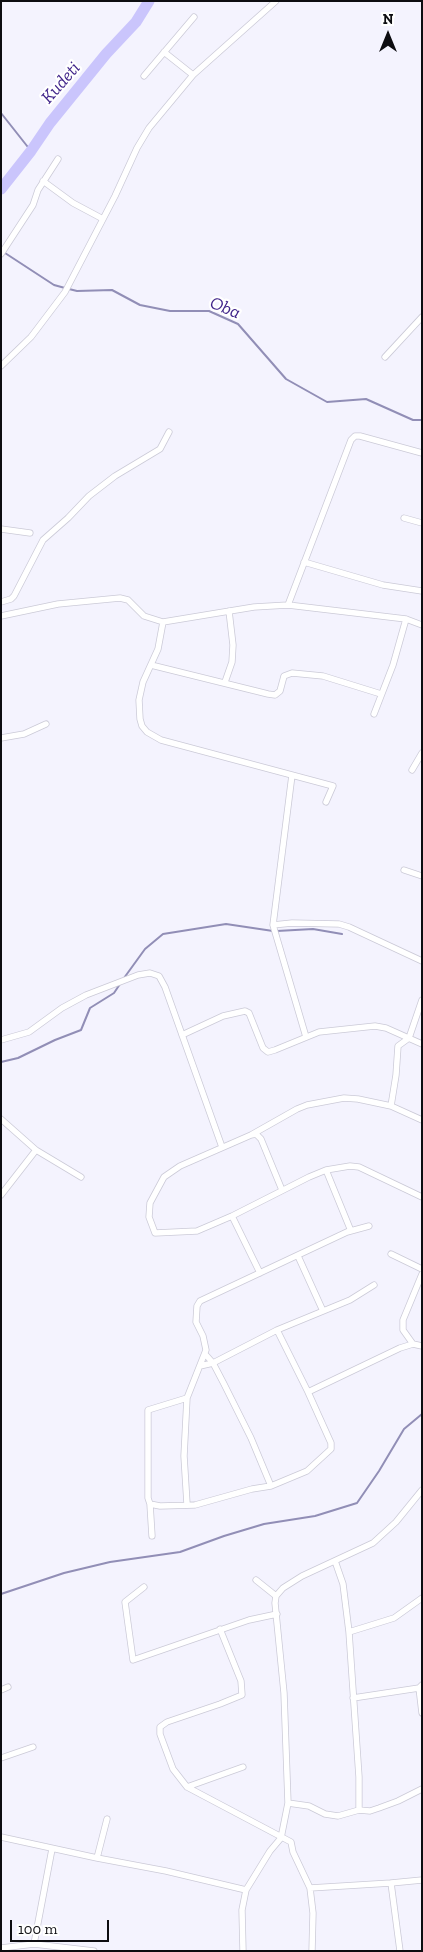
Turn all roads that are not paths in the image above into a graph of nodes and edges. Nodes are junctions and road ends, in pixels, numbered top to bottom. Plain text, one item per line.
1 (276, 1) edge
2 (194, 17) dead end
3 (164, 52) junction
4 (193, 75) junction
5 (144, 76) dead end
6 (58, 159) dead end
7 (44, 181) junction
8 (104, 219) junction
9 (1, 254) edge
10 (422, 317) edge
11 (385, 358) dead end
12 (1, 366) edge
13 (169, 432) dead end
14 (422, 453) edge
15 (404, 518) dead end
16 (422, 523) edge
17 (1, 529) edge
18 (30, 533) dead end
19 (304, 562) junction
20 (422, 592) edge
21 (1, 602) edge
22 (288, 605) junction
23 (229, 610) junction
24 (1, 616) edge
25 (406, 619) junction
26 (162, 622) junction
27 (422, 625) edge
28 (151, 665) junction
29 (225, 682) junction
30 (381, 694) junction
31 (374, 714) dead end
32 (46, 724) dead end
33 (1, 738) edge
34 (422, 753) edge
35 (412, 770) dead end
36 (292, 775) junction
37 (326, 802) dead end
38 (404, 870) dead end
39 (422, 876) edge
40 (273, 925) junction
41 (422, 961) edge
42 (422, 1000) edge
43 (182, 1035) junction
44 (306, 1037) junction
45 (409, 1038) junction
46 (1, 1040) edge
47 (422, 1044) edge
48 (391, 1106) junction
49 (1, 1119) edge
50 (422, 1120) edge
51 (251, 1135) junction
52 (222, 1147) junction
53 (36, 1150) junction
54 (326, 1170) junction
55 (81, 1177) dead end
56 (282, 1190) junction
57 (1, 1195) edge
58 (422, 1197) edge
59 (232, 1216) junction
60 (370, 1226) dead end
61 (351, 1231) junction
62 (391, 1254) dead end
63 (298, 1256) junction
64 (422, 1269) edge
65 (260, 1273) junction
66 (422, 1274) edge
67 (374, 1285) dead end
68 (323, 1311) junction
69 (277, 1330) junction
70 (413, 1344) junction
71 (422, 1346) edge
72 (205, 1354) junction
73 (213, 1363) junction
74 (200, 1366) junction
75 (308, 1392) junction
76 (187, 1398) junction
77 (271, 1486) junction
78 (422, 1490) edge
79 (150, 1504) junction
80 (187, 1504) junction
81 (152, 1536) dead end
82 (335, 1562) junction
83 (256, 1580) dead end
84 (144, 1587) dead end
85 (276, 1596) junction
86 (422, 1598) edge
87 (277, 1614) junction
88 (220, 1629) junction
89 (349, 1632) junction
90 (8, 1687) dead end
91 (420, 1687) edge
92 (1, 1690) edge
93 (353, 1698) junction
94 (422, 1713) edge
95 (33, 1746) dead end
96 (1, 1758) edge
97 (243, 1767) dead end
98 (187, 1787) junction
99 (422, 1789) edge
100 (288, 1803) junction
101 (359, 1810) junction
102 (106, 1819) dead end
103 (1, 1838) edge
104 (281, 1838) junction
105 (52, 1849) junction
106 (96, 1858) junction
107 (422, 1880) edge
108 (391, 1884) junction
109 (310, 1888) junction
110 (246, 1890) junction
111 (34, 1944) junction
112 (1, 1948) edge
113 (94, 1951) edge
114 (243, 1951) edge
115 (312, 1951) edge
116 (400, 1951) edge

1 - 4 street
2 - 3 street
3 - 4 street
3 - 5 street
4 - 8 street
6 - 7 street
7 - 8 street
7 - 9 street
8 - 12 street
10 - 11 street
13 - 21 street
14 - 19 street
15 - 16 street
17 - 18 street
19 - 20 street
19 - 22 street
22 - 23 street
22 - 25 street
23 - 26 street
23 - 29 street
24 - 26 street
25 - 27 street
25 - 30 street
26 - 28 street
28 - 29 street
28 - 36 street
29 - 30 street
30 - 31 street
32 - 33 street
34 - 35 street
36 - 37 street
36 - 40 street
38 - 39 street
40 - 41 street
40 - 44 street
42 - 45 street
43 - 44 street
43 - 46 street
43 - 52 street
44 - 45 street
45 - 47 street
45 - 48 street
48 - 50 street
48 - 51 street
49 - 53 street
51 - 52 street
51 - 56 street
52 - 59 street
53 - 55 street
53 - 57 street
54 - 56 street
54 - 58 street
54 - 61 street
56 - 59 street
59 - 65 street
60 - 61 street
61 - 63 street
62 - 64 street
63 - 65 street
63 - 68 street
65 - 72 street
66 - 70 street
67 - 68 street
68 - 69 street
69 - 73 street
69 - 75 street
70 - 71 street
70 - 75 street
72 - 73 street
72 - 74 street
73 - 74 street
73 - 77 street
74 - 76 street
75 - 77 street
76 - 79 street
76 - 80 street
77 - 80 street
78 - 82 street
79 - 80 street
79 - 81 street
82 - 85 street
82 - 89 street
83 - 85 street
84 - 88 street
85 - 87 street
86 - 89 street
87 - 88 street
87 - 100 street
88 - 98 street
89 - 93 street
90 - 92 street
91 - 93 street
91 - 94 street
93 - 101 street
95 - 96 street
97 - 98 street
98 - 104 street
99 - 101 street
100 - 101 street
100 - 104 street
102 - 106 street
103 - 105 street
104 - 109 street
104 - 110 street
105 - 106 street
105 - 111 street
106 - 110 street
107 - 108 street
108 - 109 street
108 - 116 street
109 - 115 street
110 - 114 street
111 - 112 street
111 - 113 street

